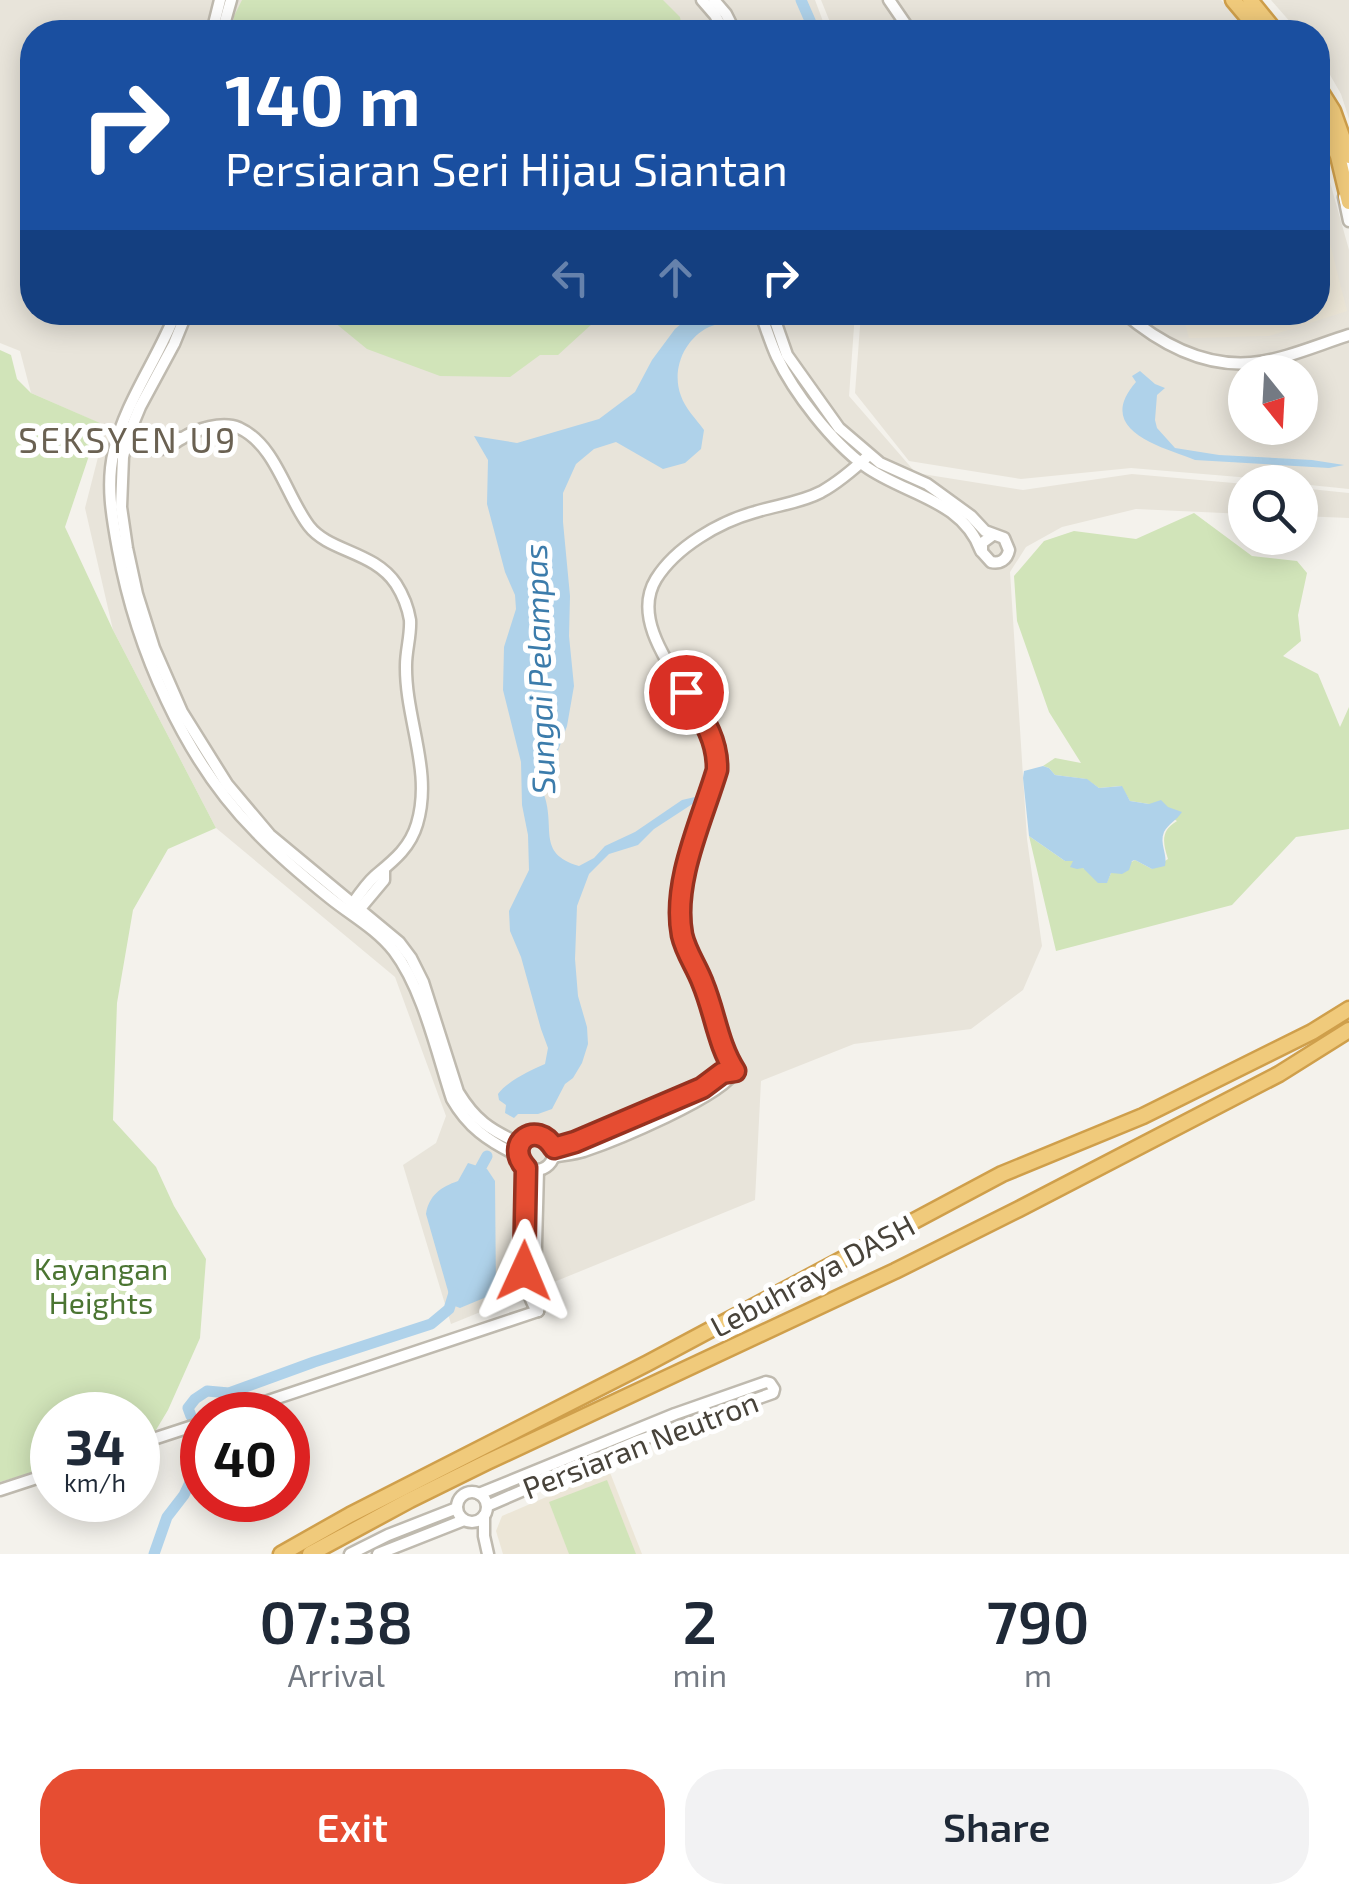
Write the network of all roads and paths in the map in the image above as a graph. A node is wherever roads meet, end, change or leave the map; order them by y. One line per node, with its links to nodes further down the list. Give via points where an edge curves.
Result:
1 (702, 0): 5 (street)
2 (714, 0): 6 (street)
3 (1230, 0): 7 (highway)
4 (1248, 0): 8 (highway)
5 (717, 20)
6 (729, 20)
7 (1247, 20)
8 (1264, 20)
9 (1330, 107): 13 (highway)
10 (1330, 112): 14 (street)
11 (1330, 138): 15 (highway)
12 (1330, 146): 16 (street)
13 (1349, 156)
14 (1349, 171)
15 (1349, 202)
16 (1349, 221)
17 (171, 325): 24 (street, via 131,404)
18 (182, 325): 23 (street)
19 (765, 325): 26 (street, via 810,410 835,440)
20 (777, 325): 26 (street, via 796,370)
21 (1141, 325): 22 (street, via 1211,362 1270,359)
22 (1349, 335)
23 (135, 420): 24 (street); 25 (street)
24 (122, 443): 25 (street); 25 (street); 29 (street, via 121,507 137,594 182,712 270,836); 31 (street, via 110,486 120,565 165,695 194,750 255,832 331,899)
25 (141, 443): 30 (street, via 162,450 218,425 240,428 266,451 318,536 378,566 398,586 410,618 407,686 423,785 405,849)
26 (865, 458): 27 (street, via 927,484); 28 (street, via 952,512); 36 (street, via 820,492 729,520 688,547 654,582 650,623 715,748 717,770 686,868 680,924 735,1071)
27 (993, 535): 28 (street); 28 (street, via 1007,541 1006,557 990,562)
28 (982, 552)
29 (342, 895): 30 (street); 31 (street)
30 (366, 895): 31 (street); 32 (street)
31 (354, 909): 32 (street); 35 (street, via 391,947 414,984 459,1111 484,1137)
32 (372, 918): 35 (street, via 400,942 424,982 468,1108)
33 (1349, 1009): 41 (highway, Lebuhraya DASH, via 1142,1116 1002,1174)
34 (1349, 1030): 41 (highway, Lebuhraya DASH, via 1279,1074 894,1272)
35 (518, 1149): 36 (street, via 529,1135 541,1135); 37 (street)
36 (553, 1152): 37 (street, via 549,1165)
37 (532, 1169): 38 (street, via 524,1271 538,1312)
38 (296, 1392)
39 (30, 1480): 40 (street)
40 (0, 1490)
41 (408, 1493): 47 (highway, Lebuhraya DASH); 48 (highway, Lebuhraya DASH)
42 (479, 1494): 43 (street, via 464,1495); 44 (street); 44 (street, Persiaran Neutron, via 675,1414 766,1382 774,1389 600,1456)
43 (458, 1508): 45 (street); 49 (street)
44 (486, 1511): 45 (street); 46 (street)
45 (468, 1521): 46 (street); 50 (street)
46 (484, 1536): 51 (street)
47 (281, 1554)
48 (310, 1554)
49 (350, 1554)
50 (378, 1554)
51 (488, 1554)

